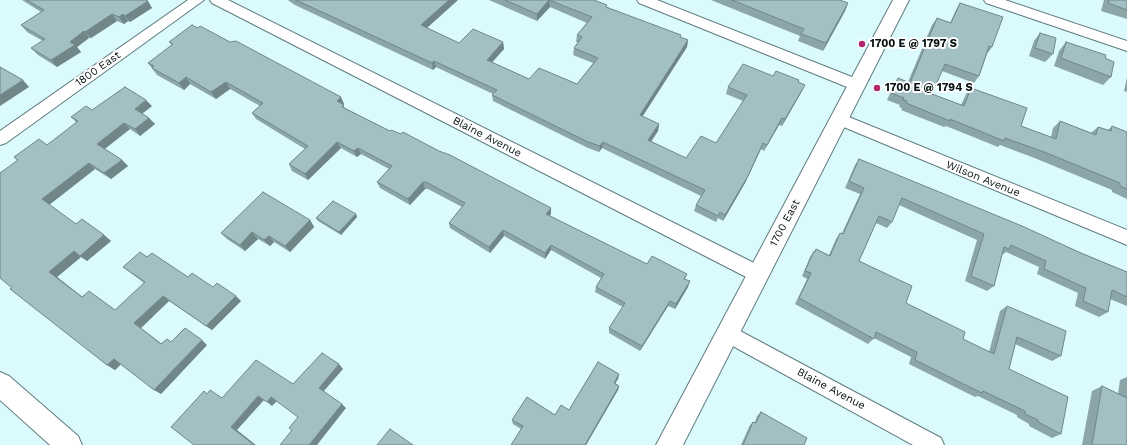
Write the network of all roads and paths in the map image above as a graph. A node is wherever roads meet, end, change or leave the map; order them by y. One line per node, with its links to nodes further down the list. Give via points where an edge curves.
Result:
1 (197, 0): 9 (street, 1800 East)
2 (216, 0): 11 (street, Blaine Avenue)
3 (644, 0): 7 (street)
4 (901, 0): 7 (street, 1700 East)
5 (991, 0): 6 (street)
6 (1127, 46)
7 (857, 85): 8 (street, 1700 East)
8 (839, 119): 10 (street, Wilson Avenue); 11 (street, 1700 East)
9 (0, 139)
10 (1127, 238)
11 (758, 274): 12 (street, 1700 East)
12 (728, 333): 15 (street, 1700 East); 16 (street, Blaine Avenue)
13 (0, 384): 14 (street)
14 (70, 445)
15 (669, 445)
16 (934, 445)

